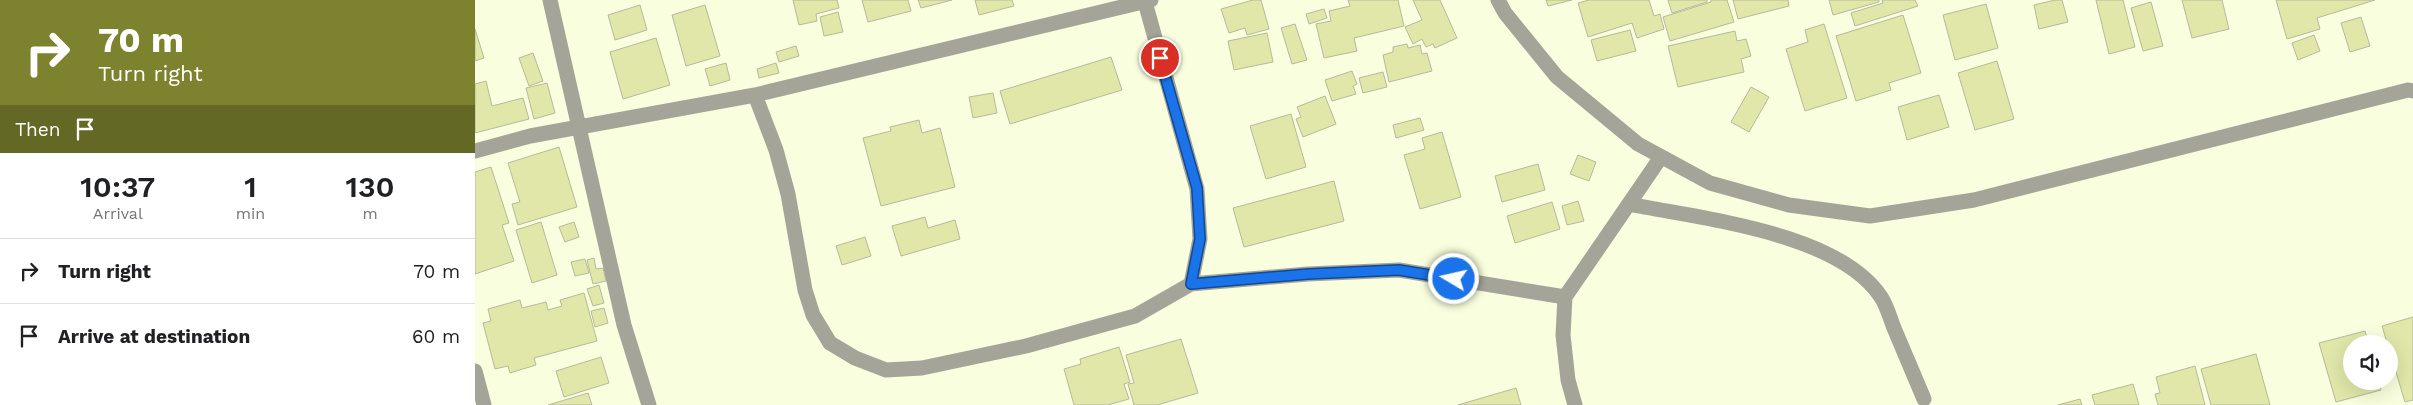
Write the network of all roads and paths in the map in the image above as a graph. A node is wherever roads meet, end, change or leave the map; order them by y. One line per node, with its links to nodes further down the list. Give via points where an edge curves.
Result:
1 (550, 0): 6 (street)
2 (1498, 0): 8 (street, via 1557,77 1638,144)
3 (1148, 1): 5 (street); 10 (street, via 1197,188 1200,239)
4 (2413, 91): 8 (street, via 2398,92 1974,200 1871,216 1789,205 1711,183)
5 (755, 95): 6 (street); 10 (street, via 779,159 813,315 830,343 855,358 886,370 922,368 1027,346 1135,316)
6 (580, 128): 7 (street, via 530,136); 15 (street, via 624,325)
7 (475, 151)
8 (1661, 157): 9 (street)
9 (1629, 204): 11 (street); 13 (street, via 1801,242 1836,256 1855,269 1881,297)
10 (1191, 284): 11 (street, via 1399,270)
11 (1565, 297): 16 (street, via 1563,335 1568,380)
12 (475, 372): 14 (street)
13 (1924, 399)
14 (484, 405)
15 (649, 405)
16 (1575, 405)

